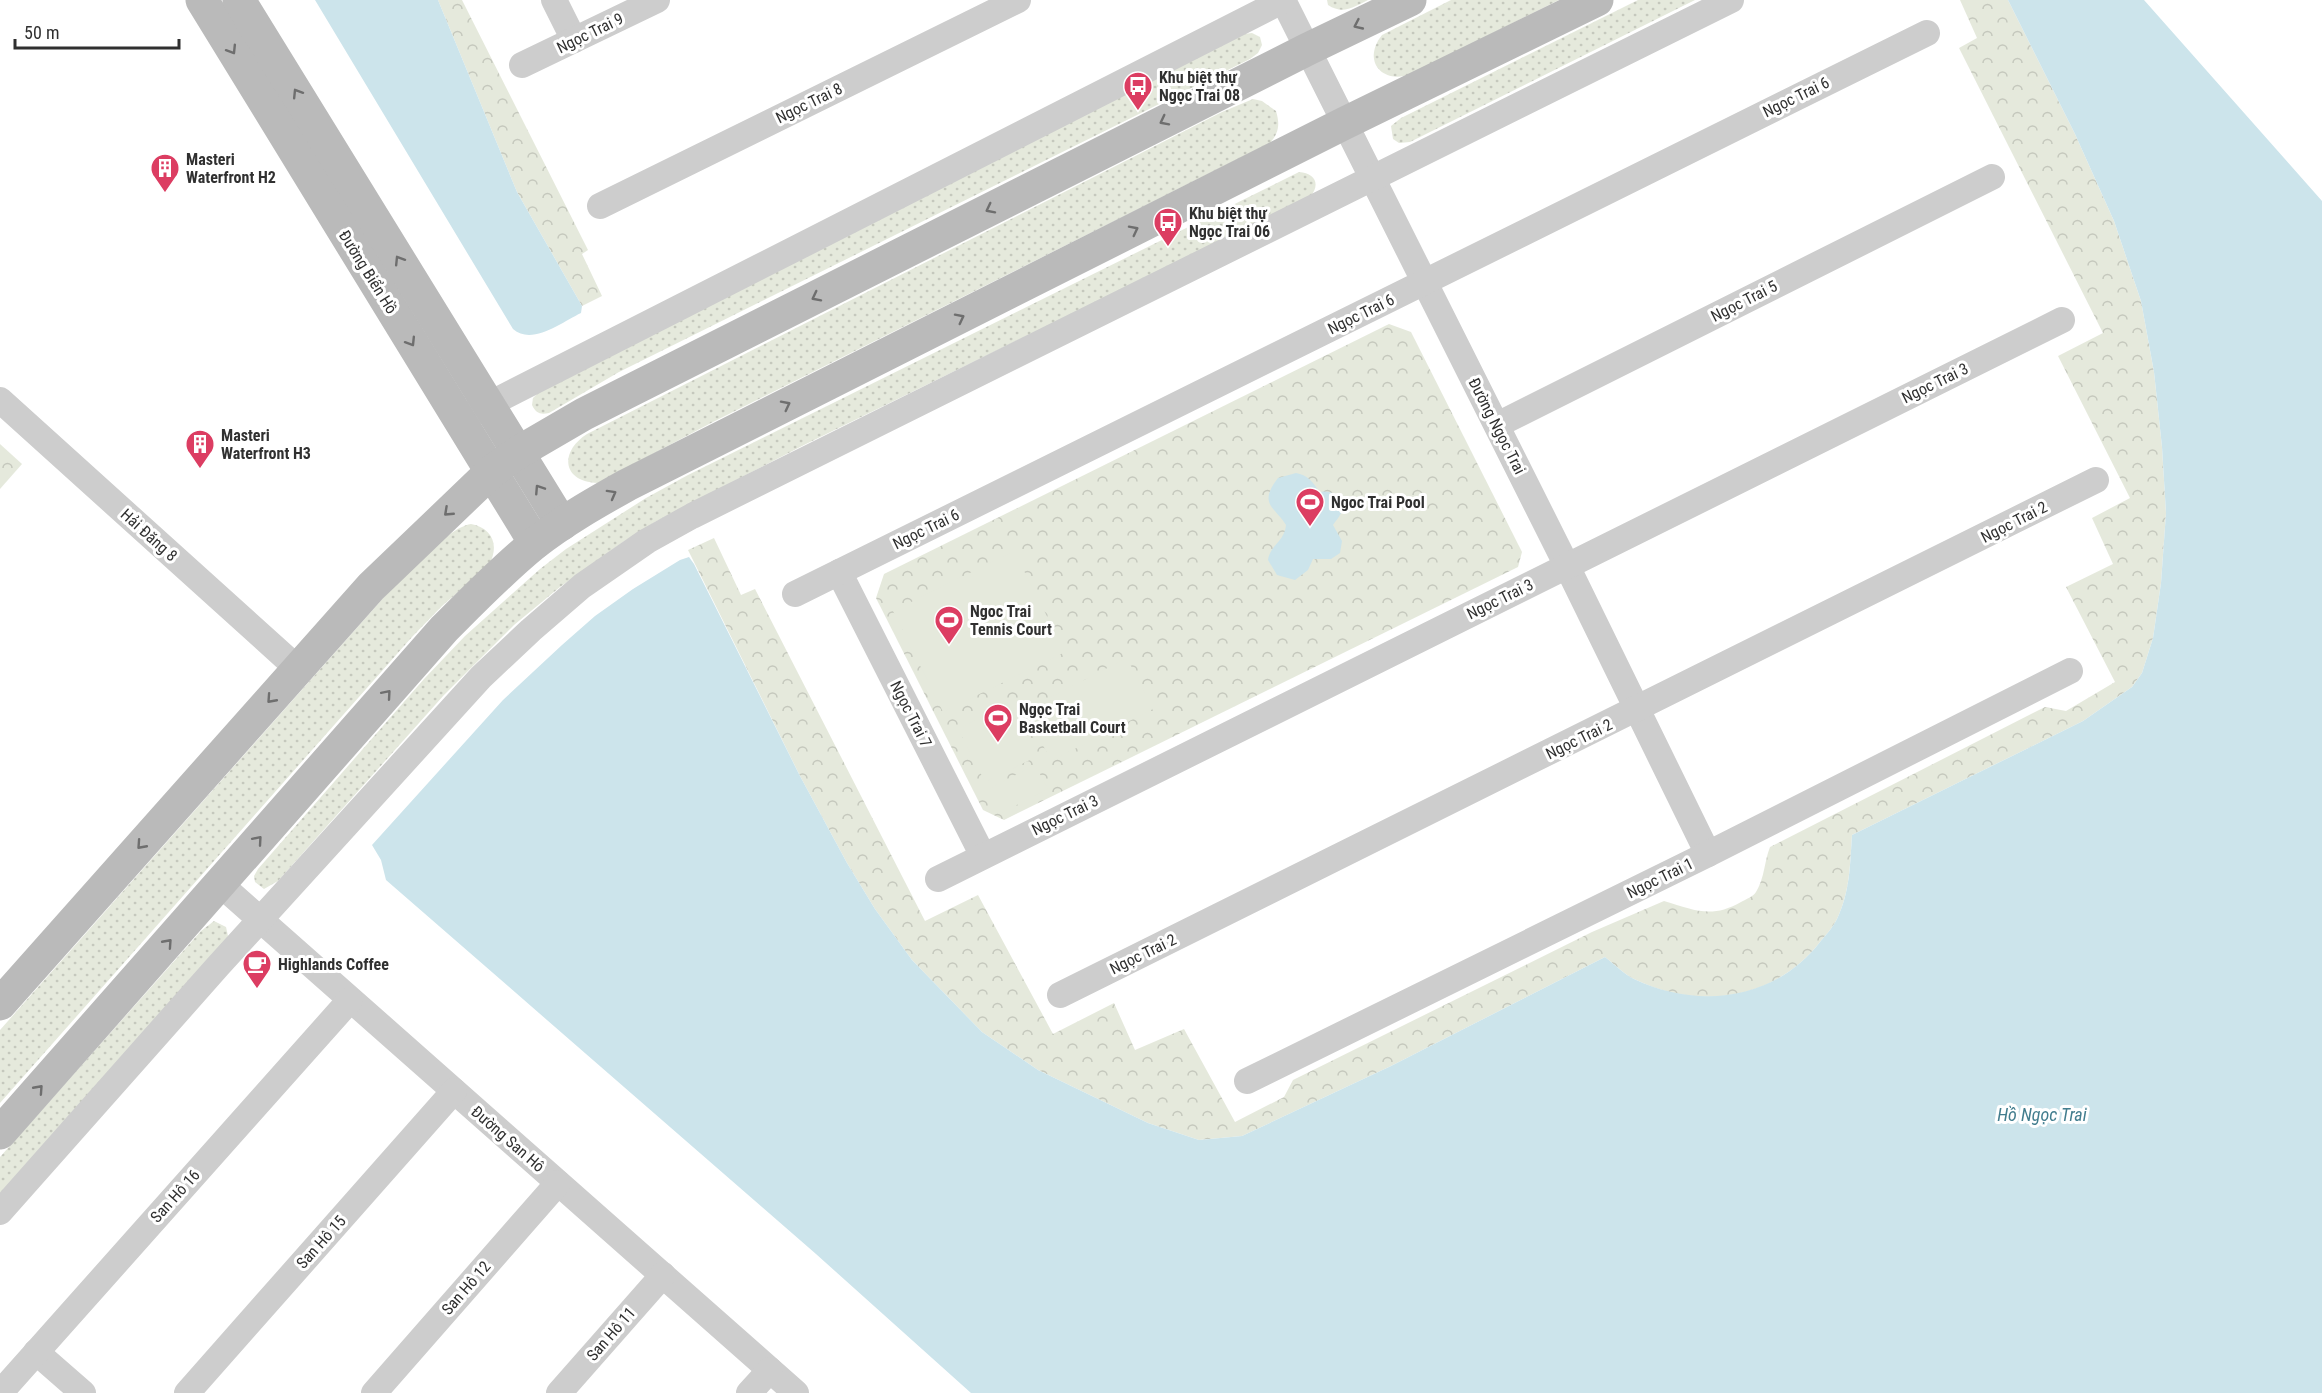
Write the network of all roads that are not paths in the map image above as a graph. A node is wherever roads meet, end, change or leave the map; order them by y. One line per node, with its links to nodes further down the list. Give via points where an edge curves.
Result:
1 (202, 0): 22 (main road, Đường Biển Hồ, one-way to 22)
2 (239, 0): 21 (main road, Đường Biển Hồ, one-way to 2)
3 (554, 0): 11 (street)
4 (657, 0): 11 (street, Ngọc Trai 9)
5 (1018, 0): 17 (street, Ngọc Trai 8)
6 (1283, 0): 12 (street, Đường Ngọc Trai); 21 (street)
7 (1410, 0): 12 (main road, one-way to 12)
8 (1597, 0): 14 (main road)
9 (1731, 0): 16 (street)
10 (1927, 33): 18 (street, Ngọc Trai 6)
11 (574, 40): 13 (street, Ngọc Trai 9)
12 (1308, 49): 14 (street, Đường Ngọc Trai); 24 (main road, one-way to 24, via 604,404)
13 (522, 64)
14 (1345, 123): 16 (street, Đường Ngọc Trai); 26 (main road, one-way to 14, via 627,485)
15 (1992, 177): 23 (street, Ngọc Trai 5)
16 (1373, 179): 18 (street, Đường Ngọc Trai); 38 (street, via 647,541 582,586 489,669)
17 (600, 207)
18 (1424, 282): 23 (street, Đường Ngọc Trai); 29 (street, Ngọc Trai 6)
19 (2062, 320): 28 (street, Ngọc Trai 3)
20 (0, 400): 31 (street, Hải Đăng 8)
21 (487, 404): 22 (street); 24 (main road, Đường Biển Hồ)
22 (459, 420): 24 (main road, Đường Biển Hồ)
23 (1497, 425): 28 (street, Đường Ngọc Trai)
24 (504, 463): 26 (main road, Đường Biển Hồ, one-way to 24); 27 (main road, Đường Biển Hồ); 31 (main road, one-way to 31, via 371,587)
25 (2096, 480): 33 (street, Ngọc Trai 2)
26 (562, 524): 27 (main road)
27 (535, 543): 37 (main road, one-way to 27, via 444,629)
28 (1567, 566): 33 (street, Đường Ngọc Trai); 35 (street, Ngọc Trai 3)
29 (839, 572): 30 (street, Ngọc Trai 6); 35 (street, Ngọc Trai 7)
30 (795, 594)
31 (298, 669): 41 (main road, one-way to 41)
32 (2070, 671): 34 (street, Ngọc Trai 1)
33 (1637, 710): 34 (street, Đường Ngọc Trai); 39 (street, Ngọc Trai 2)
34 (1708, 854): 42 (street, Ngọc Trai 1)
35 (983, 856): 36 (street, Ngọc Trai 3)
36 (938, 879)
37 (220, 884): 38 (street, Đường San Hô); 44 (main road, one-way to 37)
38 (260, 920): 40 (street, Đường San Hô); 46 (street)
39 (1060, 995)
40 (350, 1000): 43 (street, Đường San Hô); 48 (street, San Hô 16)
41 (1, 1001)
42 (1247, 1081)
43 (454, 1091): 45 (street, Đường San Hô); 52 (street, San Hô 15)
44 (0, 1132)
45 (558, 1183): 47 (street, Đường San Hô); 53 (street, San Hô 12)
46 (0, 1212)
47 (663, 1275): 49 (street, Đường San Hô); 54 (street, San Hô 11)
48 (36, 1352): 50 (street, San Hô 16); 51 (street)
49 (770, 1370): 55 (street); 56 (street, Đường San Hô)
50 (0, 1392)
51 (83, 1393)
52 (187, 1393)
53 (374, 1393)
54 (560, 1393)
55 (749, 1393)
56 (796, 1393)

